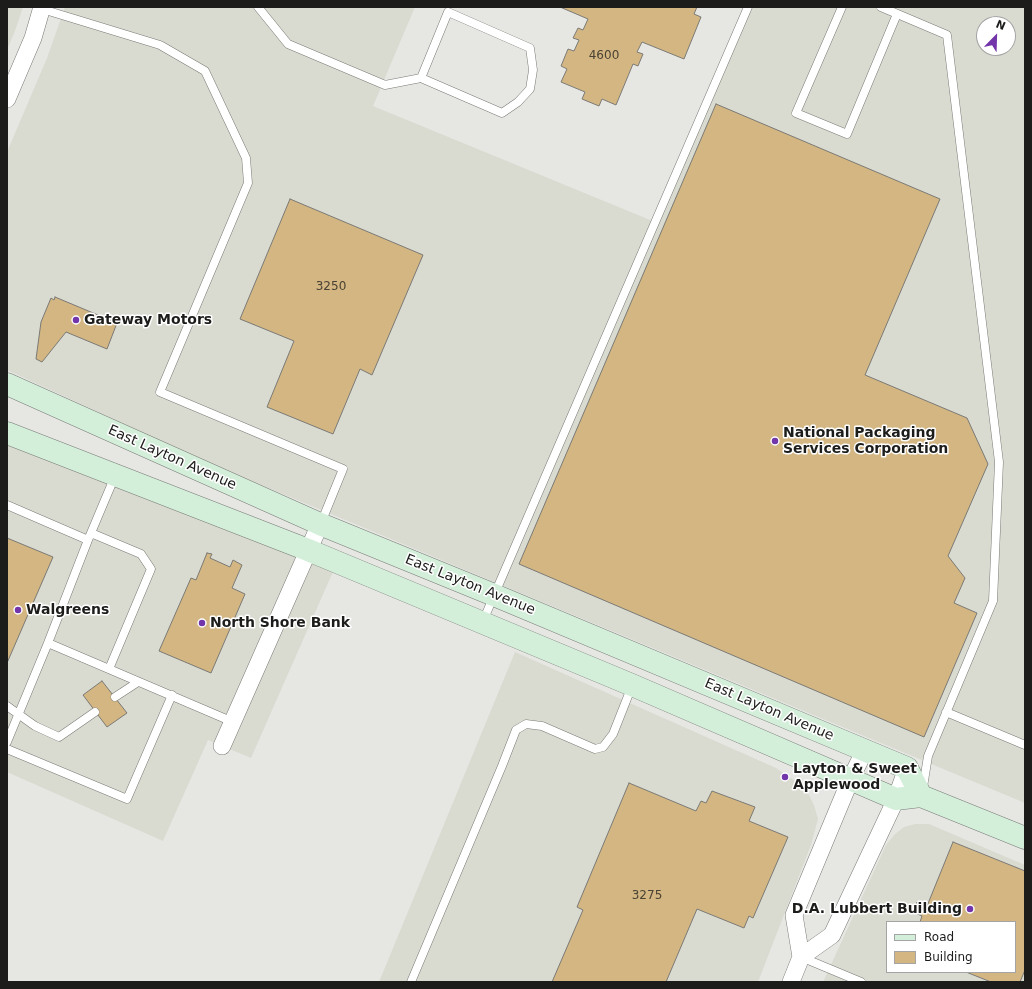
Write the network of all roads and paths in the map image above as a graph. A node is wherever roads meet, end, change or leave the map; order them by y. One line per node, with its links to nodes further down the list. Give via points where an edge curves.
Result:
1 (258, 7): 7 (lane, via 288,44 385,85)
2 (748, 7): 16 (lane)
3 (842, 7): 6 (lane, via 796,113 847,134)
4 (881, 7): 6 (lane)
5 (42, 8): 8 (street, via 33,38); 13 (lane, via 160,45 205,71 246,158 248,183 160,392 343,469)
6 (897, 14): 26 (lane, via 947,35 999,462 993,601)
7 (421, 78): 7 (lane, via 448,12 530,48 533,70 530,89 518,102 502,113)
8 (7, 99)
9 (7, 384): 13 (main road, East Layton Avenue)
10 (7, 433): 11 (main road)
11 (116, 475): 14 (lane); 15 (main road)
12 (7, 506): 14 (lane)
13 (320, 524): 15 (street); 16 (main road, East Layton Avenue)
14 (90, 537): 18 (lane); 19 (lane, via 141,554 151,569)
15 (308, 550): 17 (main road); 28 (street)
16 (494, 595): 17 (lane); 33 (main road, East Layton Avenue)
17 (482, 623): 21 (main road)
18 (48, 643): 19 (lane); 27 (lane)
19 (109, 669): 20 (lane)
20 (138, 682): 22 (lane); 23 (lane)
21 (632, 686): 35 (main road); 40 (lane, via 613,734 603,747 595,749 542,726 526,724 516,730)
22 (172, 695): 28 (lane); 32 (lane, via 127,799)
23 (115, 698)
24 (7, 706): 27 (lane)
25 (95, 712): 27 (lane, via 59,737)
26 (946, 712): 30 (lane); 36 (lane, via 928,756)
27 (18, 715): 29 (lane)
28 (233, 722): 31 (street)
29 (7, 742)
30 (1025, 744)
31 (222, 746)
32 (7, 749)
33 (865, 750): 34 (main road, East Layton Avenue); 35 (street)
34 (907, 768): 36 (main road); 37 (street)
35 (851, 778): 37 (main road); 39 (street, via 794,915)
36 (921, 796): 37 (main road); 38 (main road)
37 (896, 798): 39 (street, via 832,935)
38 (1025, 838)
39 (801, 957): 41 (street); 42 (lane)
40 (411, 982)
41 (791, 982)
42 (861, 982)

